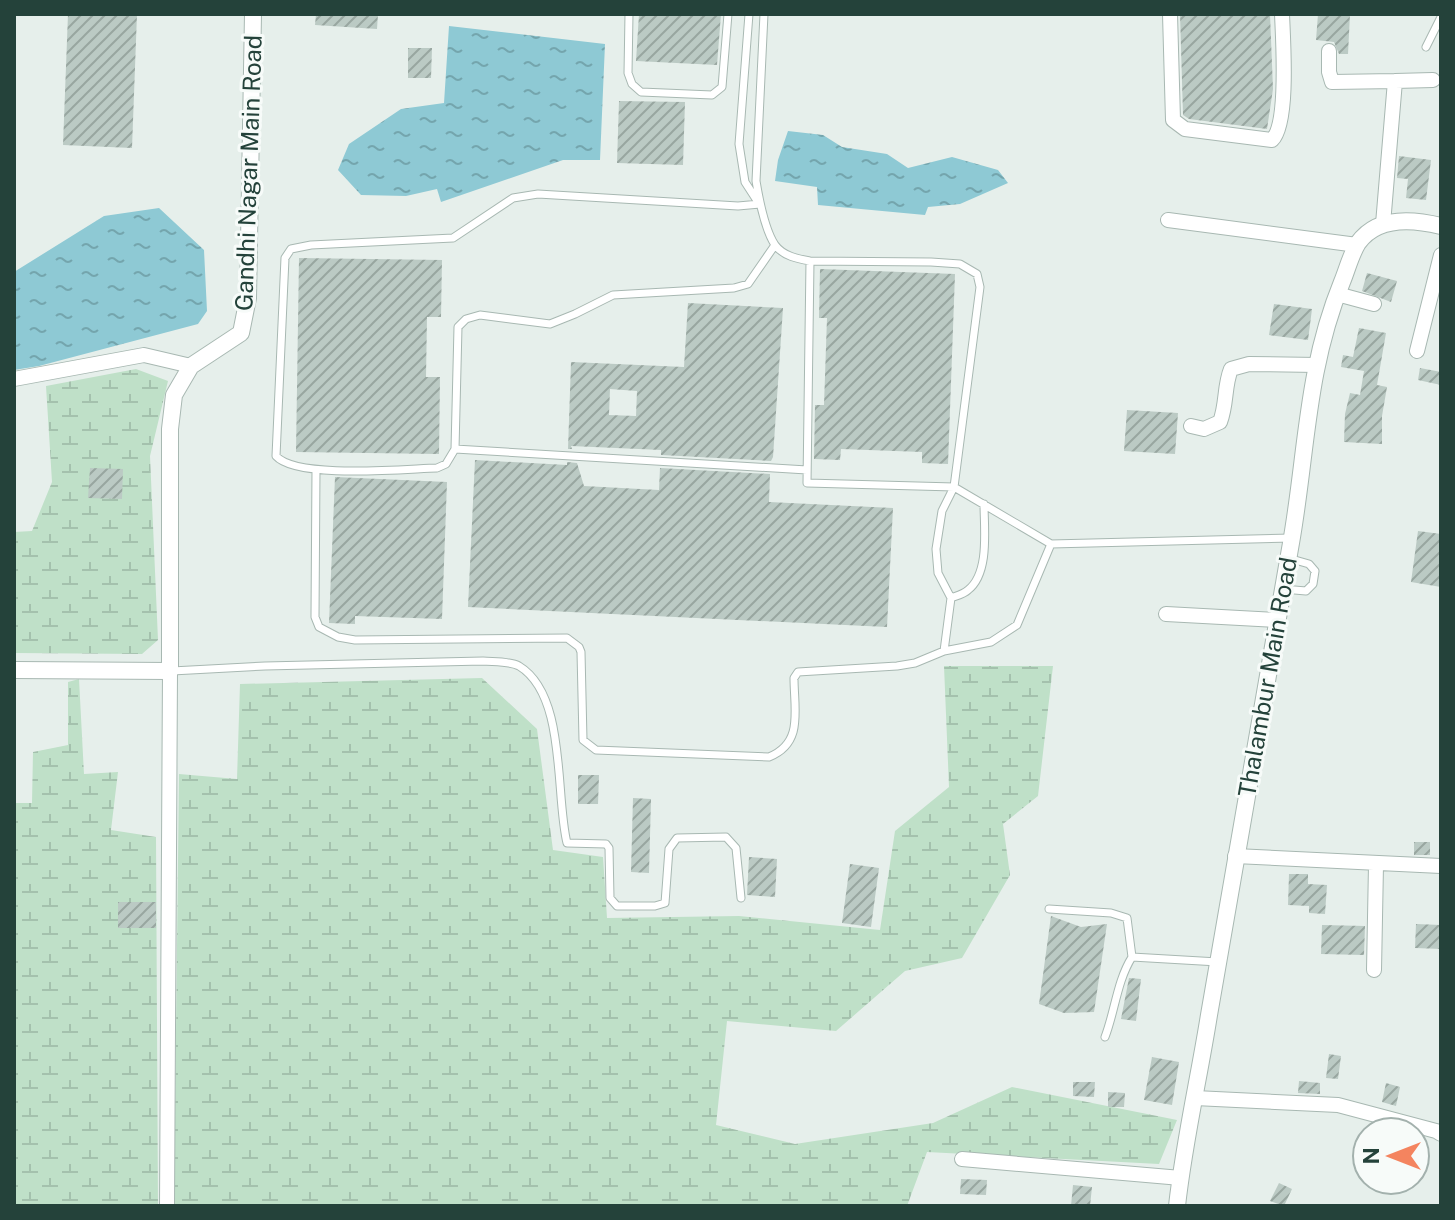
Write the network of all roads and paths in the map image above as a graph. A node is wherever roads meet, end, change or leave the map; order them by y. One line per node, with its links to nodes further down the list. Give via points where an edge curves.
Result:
1 (253, 14): 25 (street, Gandhi Nagar Main Road, via 248,298 241,333)
2 (629, 14): 3 (lane, via 632,84 641,92 712,95 722,87 725,74)
3 (728, 14)
4 (749, 14): 13 (lane, via 739,144 745,182)
5 (764, 14): 13 (lane, via 755,168)
6 (1170, 14): 7 (street, via 1173,120 1185,129 1272,140 1280,127)
7 (1282, 14)
8 (1441, 17): 9 (lane)
9 (1426, 47)
10 (1329, 51): 12 (street, via 1332,82)
11 (1433, 80): 12 (street)
12 (1395, 81): 15 (street)
13 (760, 204): 17 (lane); 29 (lane, via 538,194 513,198 453,238 291,249 285,258 276,456 282,463)
14 (1168, 220): 18 (street)
15 (1383, 224): 16 (street, via 1421,221); 18 (street, Thalambur Main Road)
16 (1441, 226)
17 (775, 245): 20 (lane, via 792,258); 28 (lane, via 748,284 734,288 613,295 550,324 480,315 466,319 458,327)
18 (1357, 245): 21 (street, Thalambur Main Road)
19 (1441, 255): 23 (street)
20 (810, 261): 30 (lane); 31 (lane, via 960,264 977,274 980,287)
21 (1337, 294): 22 (street); 24 (street, Thalambur Main Road)
22 (1374, 304)
23 (1417, 351)
24 (1317, 365): 27 (street, via 1249,364 1231,369 1220,422 1204,429); 33 (street, Thalambur Main Road)
25 (191, 366): 26 (street, via 144,355); 42 (street, Gandhi Nagar Main Road, via 174,395 170,429)
26 (14, 379)
27 (1191, 426)
28 (455, 449): 29 (lane, via 437,468); 30 (lane)
29 (316, 470): 40 (lane, via 319,627 355,640 567,638 581,652 583,740 596,750 769,757 783,751 794,735 798,672 897,666)
30 (807, 470): 31 (lane, via 807,483)
31 (954, 487): 32 (lane); 37 (lane, via 942,511 936,549 938,573)
32 (984, 504): 34 (lane); 37 (lane, via 981,570 970,590)
33 (1292, 538): 34 (lane); 35 (street, Thalambur Main Road)
34 (1051, 544): 40 (lane, via 1017,625 991,642)
35 (1288, 558): 36 (street, Thalambur Main Road); 36 (lane, via 1309,564 1315,571 1313,584 1306,591)
36 (1283, 589): 39 (street, Thalambur Main Road)
37 (951, 598): 40 (lane)
38 (1166, 614): 39 (street)
39 (1278, 620): 43 (street, Thalambur Main Road)
40 (944, 651)
41 (14, 670): 42 (street)
42 (170, 671): 46 (lane, via 517,664 531,675 550,712 567,843 606,844 613,903 665,903 669,849 677,838 726,837 733,842); 56 (street)
43 (1235, 856): 44 (street); 49 (street, Thalambur Main Road)
44 (1376, 865): 45 (street); 50 (street)
45 (1441, 866)
46 (741, 898)
47 (1049, 909): 48 (lane, via 1127,918)
48 (1132, 957): 49 (lane); 51 (lane)
49 (1218, 962): 52 (street, Thalambur Main Road)
50 (1374, 970)
51 (1105, 1037)
52 (1195, 1098): 53 (street, via 1338,1105); 55 (street, Thalambur Main Road)
53 (1441, 1134)
54 (962, 1159): 55 (street)
55 (1181, 1178): 57 (street, Thalambur Main Road)
56 (167, 1206)
57 (1177, 1206)

